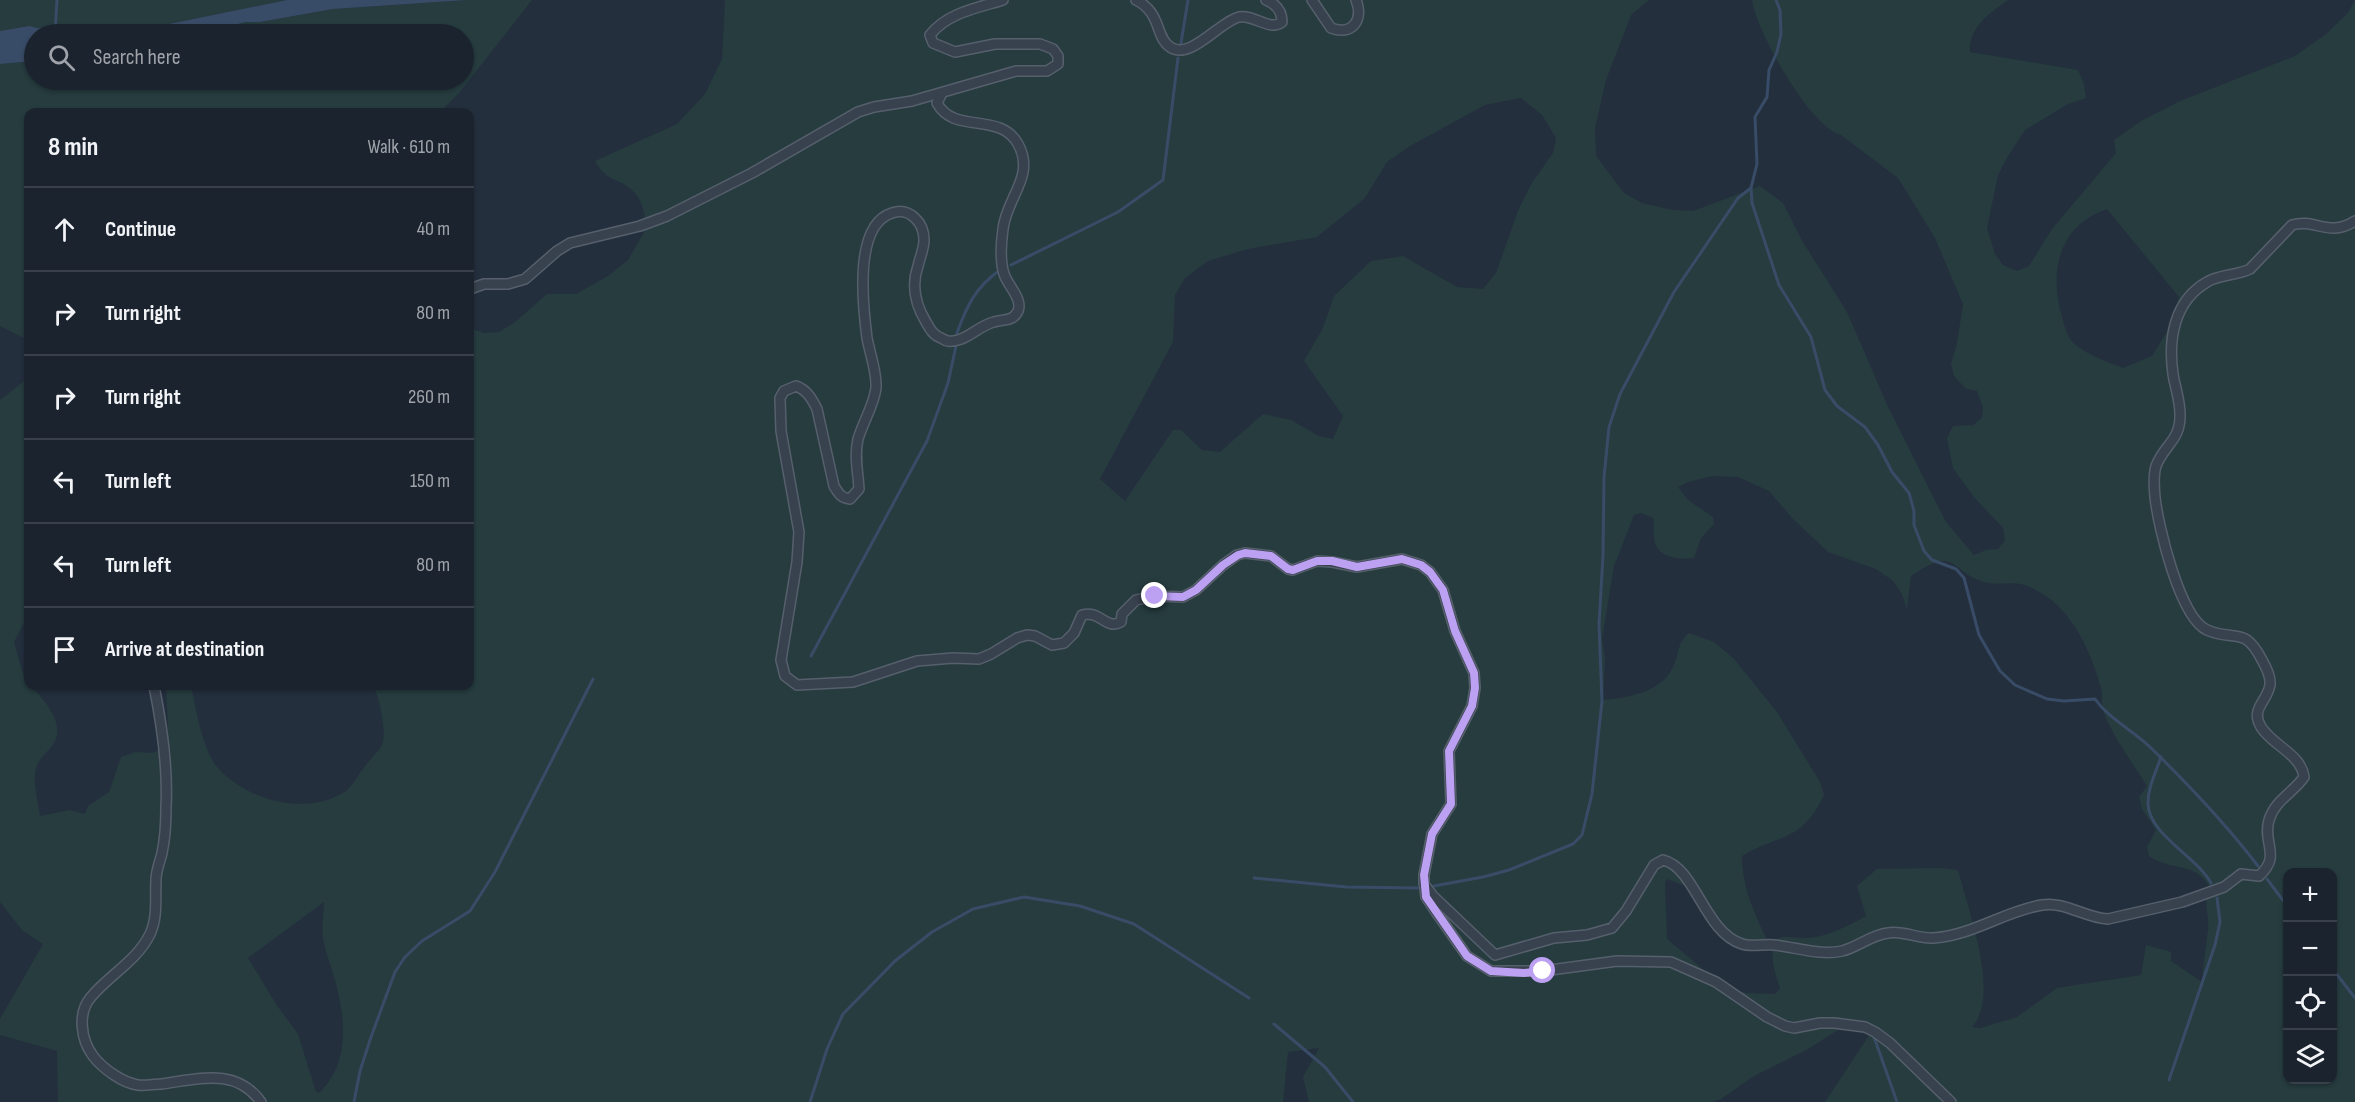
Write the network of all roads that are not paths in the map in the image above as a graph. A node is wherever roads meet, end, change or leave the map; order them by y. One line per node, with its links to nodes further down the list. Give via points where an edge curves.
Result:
1 (1003, 0): 6 (street, via 944,21 930,35 933,43 955,52 995,44 1040,44 1053,49 1058,64 1047,70 1016,71)
2 (1136, 0): 3 (street, via 1150,10 1167,44 1180,51 1241,17 1279,25 1282,16)
3 (1266, 0)
4 (1312, 0): 5 (street, via 1331,28 1346,31 1353,28 1359,17)
5 (1356, 0)
6 (942, 93): 8 (street, via 858,112 668,216 570,243 525,279); 10 (street, via 937,103 942,113 1008,133 1023,156 1021,185 1003,227 1002,246 1004,273 1019,305 1018,311 1014,317 995,321 962,339 950,342 933,334 914,293 923,250 922,227 902,211 886,215 875,224 867,244 863,288 876,388 856,453 859,489 850,499 839,495 834,486 813,400 796,386 784,391 780,398 781,430 799,532 798,562 781,660 786,676 797,685 854,682 917,661 979,659 1027,635 1052,645 1064,644 1082,615 1097,615 1115,625 1121,622 1127,606 1136,600 1183,597 1245,553 1271,556 1293,570 1317,561 1357,567 1387,560 1413,562 1430,572 1443,590 1455,631 1474,673 1475,688 1472,706 1449,751 1451,804 1432,834)
7 (2355, 222): 10 (street, via 2330,229 2301,222 2292,225 2250,269 2219,277 2198,288 2179,313 2172,331 2171,359 2179,398 2179,425 2157,465 2154,485 2166,551 2182,598 2198,624 2205,630 2243,636 2254,646 2270,676 2257,719 2272,741 2303,769 2304,777 2279,801 2268,822 2271,858 2259,876 2241,874 2224,887 2182,902 2108,919 2045,904 1969,930 1933,938 1887,933 1828,953 1739,944 1718,926 1678,867 1663,860 1654,865 1612,928 1495,955)
8 (474, 288)
9 (155, 690): 11 (street, via 166,807 153,924 140,949 91,997 82,1017 82,1030 93,1056 127,1082 140,1086 224,1078 246,1085)
10 (1424, 884): 12 (street, via 1426,897 1467,956 1491,971 1533,972 1617,960 1671,962 1716,982 1785,1026 1834,1023 1875,1032)
11 (261, 1102)
12 (1951, 1102)

